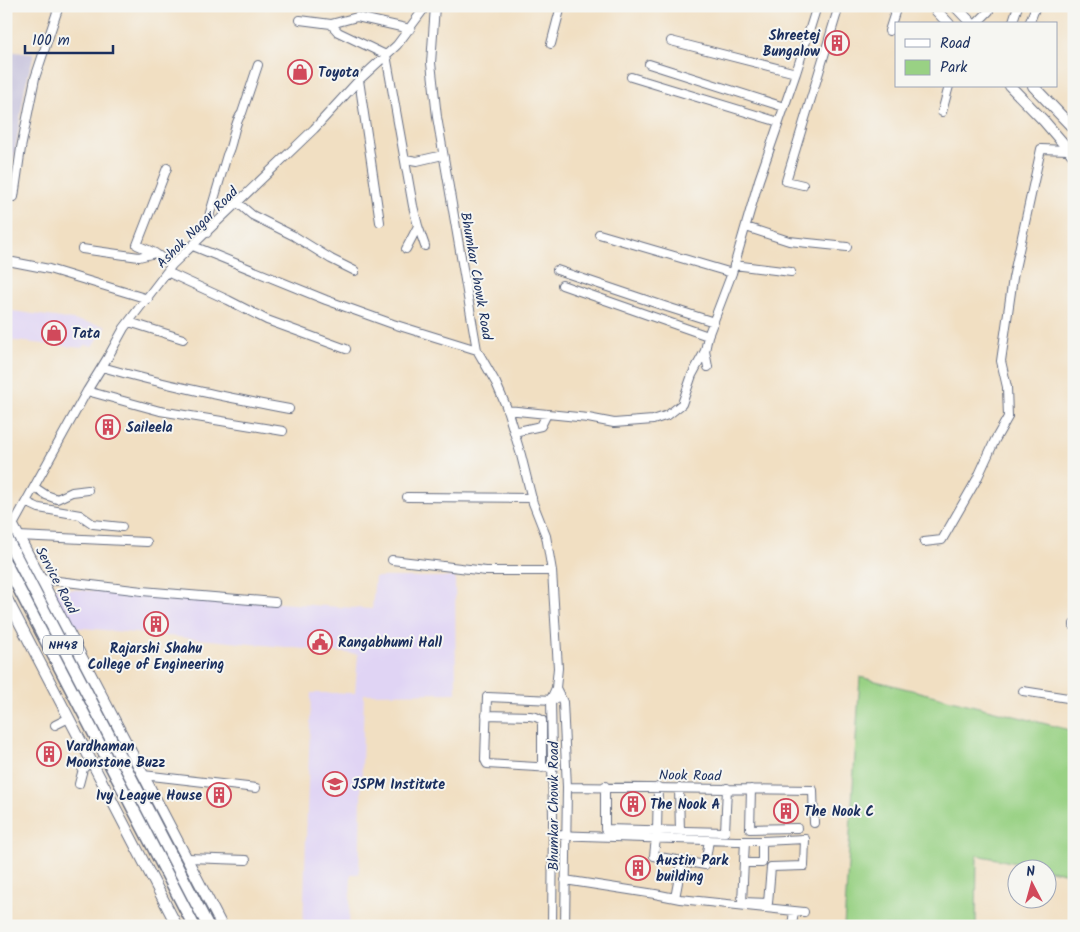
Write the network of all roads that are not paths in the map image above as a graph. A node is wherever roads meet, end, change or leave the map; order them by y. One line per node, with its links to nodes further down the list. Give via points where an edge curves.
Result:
1 (59, 6): 42 (street, via 35,78)
2 (426, 6): 20 (street, Ashok Nagar Road)
3 (435, 6): 38 (street, Bhumkar Chowk Road, via 431,63)
4 (561, 6): 23 (street)
5 (817, 6): 27 (street)
6 (839, 6): 41 (street, via 786,181)
7 (897, 6): 21 (street)
8 (932, 6): 14 (main road)
9 (955, 6): 15 (main road)
10 (990, 6): 16 (street)
11 (1018, 6): 17 (street)
12 (1036, 6): 18 (street)
13 (300, 20): 19 (street)
14 (947, 22)
15 (972, 22)
16 (976, 22)
17 (1013, 22)
18 (1030, 22)
19 (331, 24): 20 (street, via 357,18); 24 (street, via 338,32)
20 (410, 28): 24 (street, Ashok Nagar Road)
21 (889, 31)
22 (672, 41): 27 (street)
23 (551, 44)
24 (386, 55): 29 (street, Ashok Nagar Road); 39 (street)
25 (649, 64): 33 (street)
26 (258, 65): 47 (street, via 227,155)
27 (796, 73): 33 (street)
28 (631, 77): 35 (street)
29 (359, 80): 43 (street, Ashok Nagar Road); 44 (street)
30 (948, 88): 34 (street)
31 (1012, 88): 37 (main road)
32 (1034, 88): 36 (main road)
33 (784, 107): 35 (street)
34 (942, 112)
35 (779, 122): 46 (street)
36 (1072, 124)
37 (1071, 153): 87 (street, via 1041,149 1013,278 1001,361 1007,387 1008,417 942,540)
38 (443, 155): 39 (street); 68 (street, Bhumkar Chowk Road)
39 (405, 159): 45 (street)
40 (167, 168): 54 (street, via 137,245)
41 (803, 184)
42 (14, 197)
43 (238, 203): 47 (street, Ashok Nagar Road); 59 (street, via 252,215)
44 (380, 222)
45 (418, 226): 50 (street); 53 (street)
46 (746, 227): 51 (street, via 789,241); 57 (street)
47 (207, 232): 49 (street, Ashok Nagar Road)
48 (599, 234): 57 (street)
49 (193, 246): 56 (street, Ashok Nagar Road); 68 (street, via 326,300)
50 (425, 246)
51 (847, 247)
52 (82, 249): 54 (street, via 139,257)
53 (406, 249)
54 (155, 253): 56 (street)
55 (13, 262): 62 (street, via 49,269)
56 (170, 269): 62 (street, Ashok Nagar Road); 67 (street, via 267,320)
57 (733, 269): 60 (street); 64 (street)
58 (558, 270): 64 (street)
59 (355, 271)
60 (791, 272)
61 (562, 285): 65 (street)
62 (148, 298): 63 (street, Ashok Nagar Road)
63 (129, 322): 66 (street); 71 (street, Ashok Nagar Road)
64 (714, 322): 65 (street)
65 (708, 336): 69 (street)
66 (183, 339)
67 (346, 349)
68 (477, 350): 74 (street, Bhumkar Chowk Road)
69 (705, 351): 70 (street); 75 (street, via 682,404 668,415 653,420 614,423)
70 (708, 367)
71 (102, 368): 72 (street, Ashok Nagar Road); 73 (street)
72 (87, 391): 76 (street, via 160,411); 78 (street, Ashok Nagar Road)
73 (289, 409)
74 (507, 410): 75 (street); 77 (street, Bhumkar Chowk Road)
75 (547, 414): 77 (street, via 541,426)
76 (282, 431)
77 (514, 432): 81 (street, Bhumkar Chowk Road)
78 (34, 487): 79 (street, via 57,499 72,492); 82 (street, Ashok Nagar Road)
79 (88, 490)
80 (408, 497): 81 (street)
81 (532, 498): 90 (street, Bhumkar Chowk Road, via 546,536)
82 (26, 502): 84 (street, via 39,508 80,515 93,524); 85 (street, Ashok Nagar Road)
83 (6, 512): 85 (main road, Service Road)
84 (122, 527)
85 (10, 534): 86 (street); 91 (main road, Service Road); 133 (highway, NH48)
86 (147, 542)
87 (924, 542)
88 (392, 560): 90 (street, via 486,570)
89 (6, 564): 132 (highway, NH48)
90 (552, 570): 94 (street, Bhumkar Chowk Road, via 558,668)
91 (41, 579): 93 (street); 105 (main road, Service Road)
92 (6, 597): 100 (main road)
93 (275, 602)
94 (556, 688): 97 (street, Bhumkar Chowk Road); 98 (street, Bhumkar Chowk Road)
95 (1023, 691): 96 (street)
96 (1074, 699)
97 (551, 700): 98 (street); 99 (street, via 487,697); 104 (street, Bhumkar Chowk Road)
98 (563, 702): 108 (street, Bhumkar Chowk Road)
99 (486, 715): 103 (street, via 530,716 542,720); 103 (street, via 486,764)
100 (69, 718): 101 (street); 102 (main road)
101 (55, 725)
102 (91, 761): 106 (street, via 83,769); 131 (main road)
103 (542, 768): 104 (street)
104 (553, 768): 117 (street, Bhumkar Chowk Road)
105 (143, 776): 110 (street); 123 (main road, Service Road)
106 (79, 784)
107 (605, 786): 108 (street, Nook Road); 109 (street, Nook Road); 119 (street, via 605,829)
108 (567, 787): 118 (street, Bhumkar Chowk Road)
109 (658, 787): 111 (street, Nook Road); 119 (street)
110 (256, 788)
111 (679, 788): 112 (street, Nook Road); 116 (street)
112 (727, 788): 113 (street, Nook Road); 116 (street, via 725,832)
113 (751, 789): 114 (street, Nook Road, via 813,790); 115 (street, via 750,829)
114 (814, 823)
115 (797, 828)
116 (680, 832): 119 (street)
117 (553, 835): 118 (street); 135 (street, Bhumkar Chowk Road)
118 (567, 835): 119 (street); 127 (street, Bhumkar Chowk Road)
119 (656, 835): 120 (street); 125 (street, via 654,856)
120 (709, 840): 121 (street); 125 (street, via 705,865)
121 (745, 841): 122 (street); 126 (street)
122 (762, 841): 126 (street, via 762,862); 126 (street, via 805,838 804,866 771,867 768,903 742,902)
123 (187, 858): 124 (street); 134 (main road, Service Road)
124 (246, 860)
125 (682, 861): 128 (street)
126 (744, 863)
127 (565, 880): 128 (street); 136 (street, Bhumkar Chowk Road)
128 (675, 898): 129 (street)
129 (794, 911): 130 (street); 137 (street)
130 (804, 912)
131 (177, 926)
132 (194, 926)
133 (208, 926)
134 (222, 926)
135 (552, 926)
136 (565, 926)
137 (792, 926)

